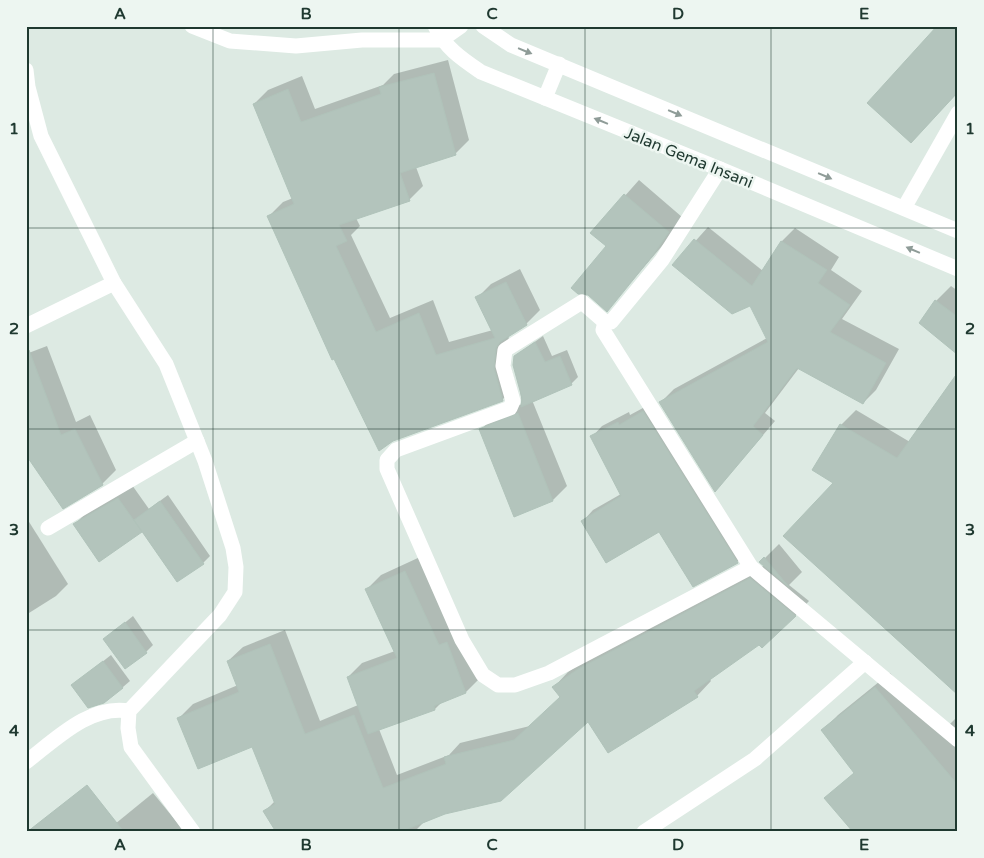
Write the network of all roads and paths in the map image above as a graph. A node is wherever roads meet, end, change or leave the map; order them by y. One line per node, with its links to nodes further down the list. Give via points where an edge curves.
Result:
1 (192, 26): 4 (street, via 230,41 296,46)
2 (461, 26): 4 (street)
3 (483, 26): 5 (street, one-way to 5, via 511,44)
4 (438, 33): 7 (street, Jalan Gema Insani, via 455,54 481,72)
5 (559, 64): 7 (street); 10 (street, one-way to 10)
6 (26, 70): 13 (street, via 41,136)
7 (545, 98): 9 (street, Jalan Gema Insani, one-way to 7)
8 (958, 113): 10 (street)
9 (720, 169): 12 (street, Jalan Gema Insani, one-way to 9); 14 (street, via 662,260 611,322)
10 (904, 208): 11 (street)
11 (958, 231)
12 (958, 269)
13 (114, 283): 15 (street); 16 (street, via 166,364)
14 (605, 322): 18 (street, via 603,330); 18 (street, via 582,302 567,310 505,350 504,366 513,401 510,408 396,450 387,460 387,469 462,640 483,675 498,685 515,685 549,673)
15 (26, 326)
16 (197, 441): 17 (street); 20 (street, via 233,548 235,592 220,615)
17 (48, 528)
18 (751, 567): 19 (street)
19 (865, 662): 21 (street); 24 (street, via 755,759)
20 (129, 711): 22 (street, via 118,709 79,722); 23 (street, via 131,747)
21 (958, 740)
22 (26, 762)
23 (193, 832)
24 (644, 832)

